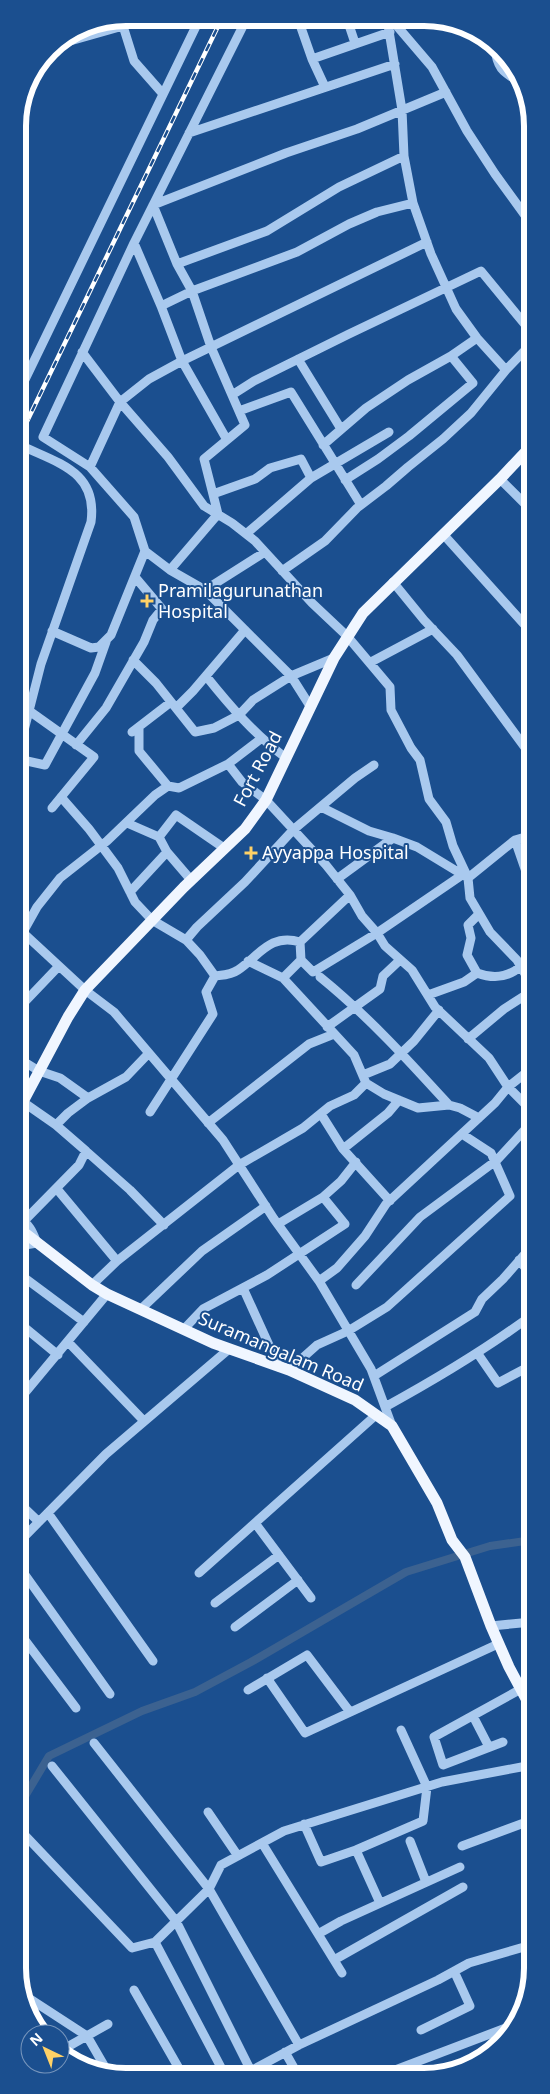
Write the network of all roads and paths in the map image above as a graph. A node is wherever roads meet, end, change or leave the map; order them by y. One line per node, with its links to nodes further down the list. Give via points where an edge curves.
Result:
1 (124, 26): 16 (street, via 134,61)
2 (196, 26): 16 (street)
3 (243, 26): 18 (street)
4 (300, 26): 11 (street)
5 (349, 26): 9 (street)
6 (390, 26): 8 (street)
7 (395, 26): 15 (street, via 432,67)
8 (390, 32): 9 (street); 12 (street)
9 (355, 43): 11 (street)
10 (496, 57): 13 (street, via 498,66)
11 (312, 59): 14 (street)
12 (395, 64): 14 (street); 17 (street)
13 (510, 76)
14 (325, 87): 18 (street)
15 (446, 92): 17 (street); 22 (street, via 495,174)
16 (163, 94): 38 (street)
17 (402, 110): 19 (street); 21 (street)
18 (189, 133): 21 (street)
19 (404, 156): 20 (street); 25 (street, via 340,187 267,231)
20 (413, 203): 23 (street); 27 (street, via 377,212 297,252)
21 (153, 205): 24 (street); 25 (street)
22 (524, 214)
23 (427, 242): 26 (street); 31 (street)
24 (134, 243): 28 (street); 33 (street)
25 (177, 264): 27 (street)
26 (446, 286): 29 (street, via 482,271); 30 (street, via 456,309); 35 (street)
27 (192, 291): 28 (street); 31 (street)
28 (161, 306): 36 (street)
29 (524, 323)
30 (477, 338): 34 (street); 37 (street)
31 (211, 347): 36 (street); 39 (street)
32 (524, 351): 37 (street)
33 (82, 352): 40 (street); 49 (street, via 43,437)
34 (451, 356): 42 (street, via 408,380); 52 (street, via 473,383 409,436)
35 (298, 359): 39 (street); 42 (street)
36 (182, 360): 40 (street, via 149,379); 44 (street)
37 (506, 370): 55 (street, via 471,413)
38 (26, 377)
39 (232, 395): 41 (street)
40 (120, 402): 49 (street); 56 (street, via 168,457 204,506)
41 (239, 411): 44 (street, via 245,425); 45 (street, via 291,392)
42 (341, 429): 45 (street)
43 (389, 432): 48 (street)
44 (226, 440): 53 (street, via 204,459)
45 (323, 445): 48 (street)
46 (26, 448): 68 (street, via 79,475 87,486 92,508)
47 (524, 454): 51 (main road, Fort Road)
48 (334, 462): 50 (street); 52 (street)
49 (90, 467): 59 (street, via 134,517)
50 (310, 478): 53 (street, via 301,459 270,468 255,479); 57 (street)
51 (500, 479): 54 (street); 58 (main road, Fort Road)
52 (345, 480): 55 (street)
53 (213, 494): 56 (street)
54 (524, 503)
55 (361, 505): 62 (street, via 325,541)
56 (218, 514): 57 (street); 61 (street)
57 (246, 534): 60 (street)
58 (443, 534): 64 (main road, Fort Road); 66 (street)
59 (145, 551): 61 (street); 63 (street)
60 (265, 552): 62 (street); 65 (street)
61 (170, 570): 65 (street)
62 (282, 570): 70 (street)
63 (136, 577): 71 (street); 73 (street, via 162,609)
64 (393, 582): 67 (street); 70 (main road, Fort Road, via 362,613)
65 (206, 590): 69 (street)
66 (524, 624)
67 (433, 629): 74 (street); 85 (street, via 457,655)
68 (52, 630): 71 (street, via 91,648 99,647); 79 (street)
69 (245, 630): 75 (street); 76 (street)
70 (347, 636): 72 (main road, Fort Road); 74 (street)
71 (107, 640): 82 (street, via 95,673)
72 (334, 658): 76 (street); 78 (main road, Fort Road)
73 (133, 660): 77 (street); 84 (street, via 106,708)
74 (371, 662): 105 (street, via 390,687 391,710 420,760 429,798 446,822)
75 (206, 676): 77 (street); 80 (street)
76 (291, 676): 78 (street); 80 (street, via 253,700)
77 (173, 705): 80 (street, via 195,732 214,728); 90 (street, via 135,730 138,751)
78 (310, 706): 86 (main road, Fort Road)
79 (28, 710): 81 (street); 82 (street)
80 (239, 715): 83 (street)
81 (26, 719)
82 (61, 735): 84 (street); 87 (street, via 45,765)
83 (262, 738): 86 (street); 88 (street)
84 (76, 745): 91 (street, via 94,757)
85 (524, 746)
86 (286, 758): 92 (main road, Fort Road)
87 (26, 761)
88 (228, 764): 90 (street, via 179,788); 92 (street, via 242,782)
89 (374, 765): 93 (street)
90 (168, 786): 95 (street)
91 (62, 797): 94 (street); 101 (street)
92 (266, 800): 96 (street); 102 (main road, Fort Road, via 245,829)
93 (321, 807): 96 (street); 98 (street, via 370,831)
94 (52, 808)
95 (127, 823): 97 (street); 101 (street)
96 (293, 830): 106 (street); 115 (street)
97 (159, 837): 102 (street, via 176,815); 103 (street)
98 (393, 838): 105 (street); 106 (street)
99 (524, 838): 100 (street)
100 (516, 840): 104 (street); 105 (street)
101 (101, 845): 108 (street); 112 (street, via 60,878)
102 (224, 848): 107 (main road, Fort Road)
103 (167, 852): 107 (street); 108 (street)
104 (524, 864)
105 (465, 876): 110 (street, via 470,898); 113 (street)
106 (337, 879): 109 (street)
107 (191, 880): 111 (main road, Fort Road)
108 (130, 892): 111 (street)
109 (350, 895): 113 (street); 116 (street)
110 (479, 914): 121 (street, via 490,932); 123 (street, via 468,925 471,938 467,954)
111 (152, 920): 115 (street); 127 (main road, Fort Road)
112 (26, 923)
113 (377, 933): 117 (street, via 313,972); 118 (street)
114 (26, 935): 120 (street)
115 (186, 940): 124 (street)
116 (300, 942): 117 (street); 119 (street, via 289,939 266,946)
117 (302, 960): 125 (street)
118 (400, 960): 128 (street, via 412,970); 131 (street, via 383,976 380,989)
119 (248, 961): 124 (street, via 230,975); 125 (street)
120 (59, 966): 127 (street); 130 (street)
121 (521, 966): 122 (street); 123 (street, via 512,974 498,976)
122 (524, 971)
123 (477, 972): 128 (street, via 464,982)
124 (215, 976): 140 (street, via 206,992 213,1014)
125 (282, 978): 133 (street)
126 (320, 978): 131 (street)
127 (85, 990): 135 (street, via 114,1012); 138 (main road, Fort Road)
128 (428, 995): 132 (street)
129 (524, 996): 134 (street)
130 (26, 997)
131 (355, 1006): 133 (street); 136 (street)
132 (439, 1010): 134 (street); 136 (street)
133 (330, 1031): 141 (street, via 354,1055); 152 (street)
134 (468, 1039): 142 (street, via 489,1058)
135 (149, 1053): 140 (street); 144 (street, via 126,1077)
136 (402, 1053): 141 (street); 147 (street)
137 (26, 1063): 138 (street)
138 (39, 1070): 143 (main road, Fort Road); 144 (street, via 60,1078)
139 (524, 1074): 142 (street)
140 (170, 1079): 149 (street); 152 (street)
141 (364, 1079): 145 (street); 150 (street, via 354,1095)
142 (508, 1087): 146 (street); 151 (street)
143 (26, 1095)
144 (88, 1098): 153 (street)
145 (399, 1100): 147 (street, via 418,1108); 156 (street)
146 (524, 1101)
147 (449, 1106): 151 (street)
148 (26, 1109): 153 (street)
149 (150, 1112)
150 (321, 1114): 156 (street); 160 (street, via 303,1128)
151 (479, 1118): 155 (street)
152 (208, 1123): 160 (street)
153 (56, 1125): 157 (street)
154 (524, 1130): 158 (street)
155 (462, 1134): 158 (street, via 491,1154); 163 (street)
156 (343, 1149): 159 (street)
157 (86, 1151): 161 (street, via 79,1165); 167 (street)
158 (495, 1161): 177 (street, via 420,1217); 185 (street, via 510,1196 388,1307)
159 (356, 1162): 162 (street); 163 (street)
160 (238, 1165): 164 (street); 167 (street)
161 (57, 1189): 165 (street); 172 (street)
162 (323, 1197): 166 (street); 169 (street, via 344,1224)
163 (390, 1200): 175 (street, via 365,1236)
164 (266, 1206): 166 (street); 180 (street, via 202,1251)
165 (26, 1223)
166 (278, 1224): 169 (street)
167 (164, 1225): 172 (street)
168 (26, 1235): 176 (main road, Suramangalam Road)
169 (300, 1253): 175 (street); 178 (street)
170 (524, 1254): 171 (street)
171 (518, 1260): 173 (street); 192 (street, via 482,1299 475,1312)
172 (117, 1261): 176 (street)
173 (524, 1267)
174 (26, 1279): 182 (street)
175 (319, 1282): 185 (street)
176 (92, 1284): 179 (main road, Suramangalam Road)
177 (356, 1285)
178 (243, 1288): 184 (street, via 203,1309); 190 (street)
179 (107, 1294): 180 (main road, Suramangalam Road); 182 (street)
180 (141, 1309): 184 (main road, Suramangalam Road)
181 (524, 1321): 188 (street)
182 (84, 1322): 186 (street)
183 (26, 1329): 189 (street)
184 (184, 1329): 187 (main road, Suramangalam Road)
185 (348, 1331): 190 (street, via 317,1345); 192 (street)
186 (68, 1342): 189 (street); 196 (street)
187 (229, 1349): 190 (main road, Suramangalam Road); 196 (street)
188 (478, 1354): 191 (street, via 498,1383); 194 (street)
189 (58, 1355): 193 (street)
190 (284, 1368): 195 (main road, Suramangalam Road, via 355,1400)
191 (524, 1369)
192 (374, 1376): 194 (street)
193 (26, 1389)
194 (385, 1406): 197 (street)
195 (376, 1415): 197 (main road, Suramangalam Road); 201 (street)
196 (144, 1422): 199 (street, via 106,1454)
197 (392, 1426): 210 (main road, Suramangalam Road, via 437,1503 452,1540 465,1557)
198 (26, 1510): 200 (street)
199 (48, 1513): 200 (street); 214 (street)
200 (39, 1522): 202 (street)
201 (255, 1523): 203 (street); 204 (street)
202 (26, 1535)
203 (279, 1555): 206 (street); 208 (street)
204 (199, 1573)
205 (26, 1576): 219 (street)
206 (298, 1580): 207 (street); 211 (street)
207 (311, 1598)
208 (215, 1603)
209 (524, 1623): 210 (street)
210 (491, 1626): 213 (main road, Suramangalam Road)
211 (235, 1627)
212 (26, 1642): 220 (street)
213 (498, 1644): 216 (main road, Suramangalam Road); 221 (street)
214 (153, 1661)
215 (267, 1678): 218 (street); 221 (street, via 305,1733); 221 (street, via 307,1655)
216 (524, 1684)
217 (524, 1688): 222 (street)
218 (248, 1690)
219 (110, 1694)
220 (76, 1708)
221 (350, 1712)
222 (473, 1716): 226 (street); 226 (street, via 434,1738 443,1765)
223 (400, 1730): 229 (street)
224 (504, 1742): 226 (street)
225 (94, 1743): 242 (street)
226 (489, 1748)
227 (52, 1766): 244 (street)
228 (524, 1767): 229 (street)
229 (427, 1787): 232 (street); 237 (street, via 423,1821)
230 (208, 1812): 238 (street)
231 (524, 1823): 236 (street)
232 (304, 1824): 235 (street); 237 (street, via 321,1862)
233 (26, 1836): 246 (street, via 132,1948)
234 (410, 1842): 240 (street)
235 (262, 1843): 238 (street); 245 (street)
236 (462, 1846)
237 (356, 1850): 243 (street)
238 (238, 1856): 242 (street, via 221,1865)
239 (460, 1867): 240 (street)
240 (426, 1882): 243 (street)
241 (463, 1886): 248 (street)
242 (209, 1889): 244 (street); 257 (street)
243 (380, 1903): 245 (street)
244 (176, 1921): 246 (street); 263 (street)
245 (318, 1934): 248 (street)
246 (155, 1942): 262 (street)
247 (524, 1948): 249 (street, via 469,1963)
248 (334, 1960): 250 (street)
249 (454, 1972): 255 (street, via 470,2006); 257 (street)
250 (342, 1973)
251 (134, 1990): 261 (street)
252 (32, 2000): 256 (street)
253 (108, 2024): 256 (street)
254 (503, 2029): 266 (street)
255 (421, 2030)
256 (87, 2036): 258 (street); 260 (street)
257 (299, 2045): 259 (street)
258 (70, 2046)
259 (285, 2052): 264 (street); 265 (street)
260 (104, 2065)
261 (179, 2068)
262 (221, 2068)
263 (246, 2068)
264 (259, 2068)
265 (294, 2068)
266 (400, 2068)

